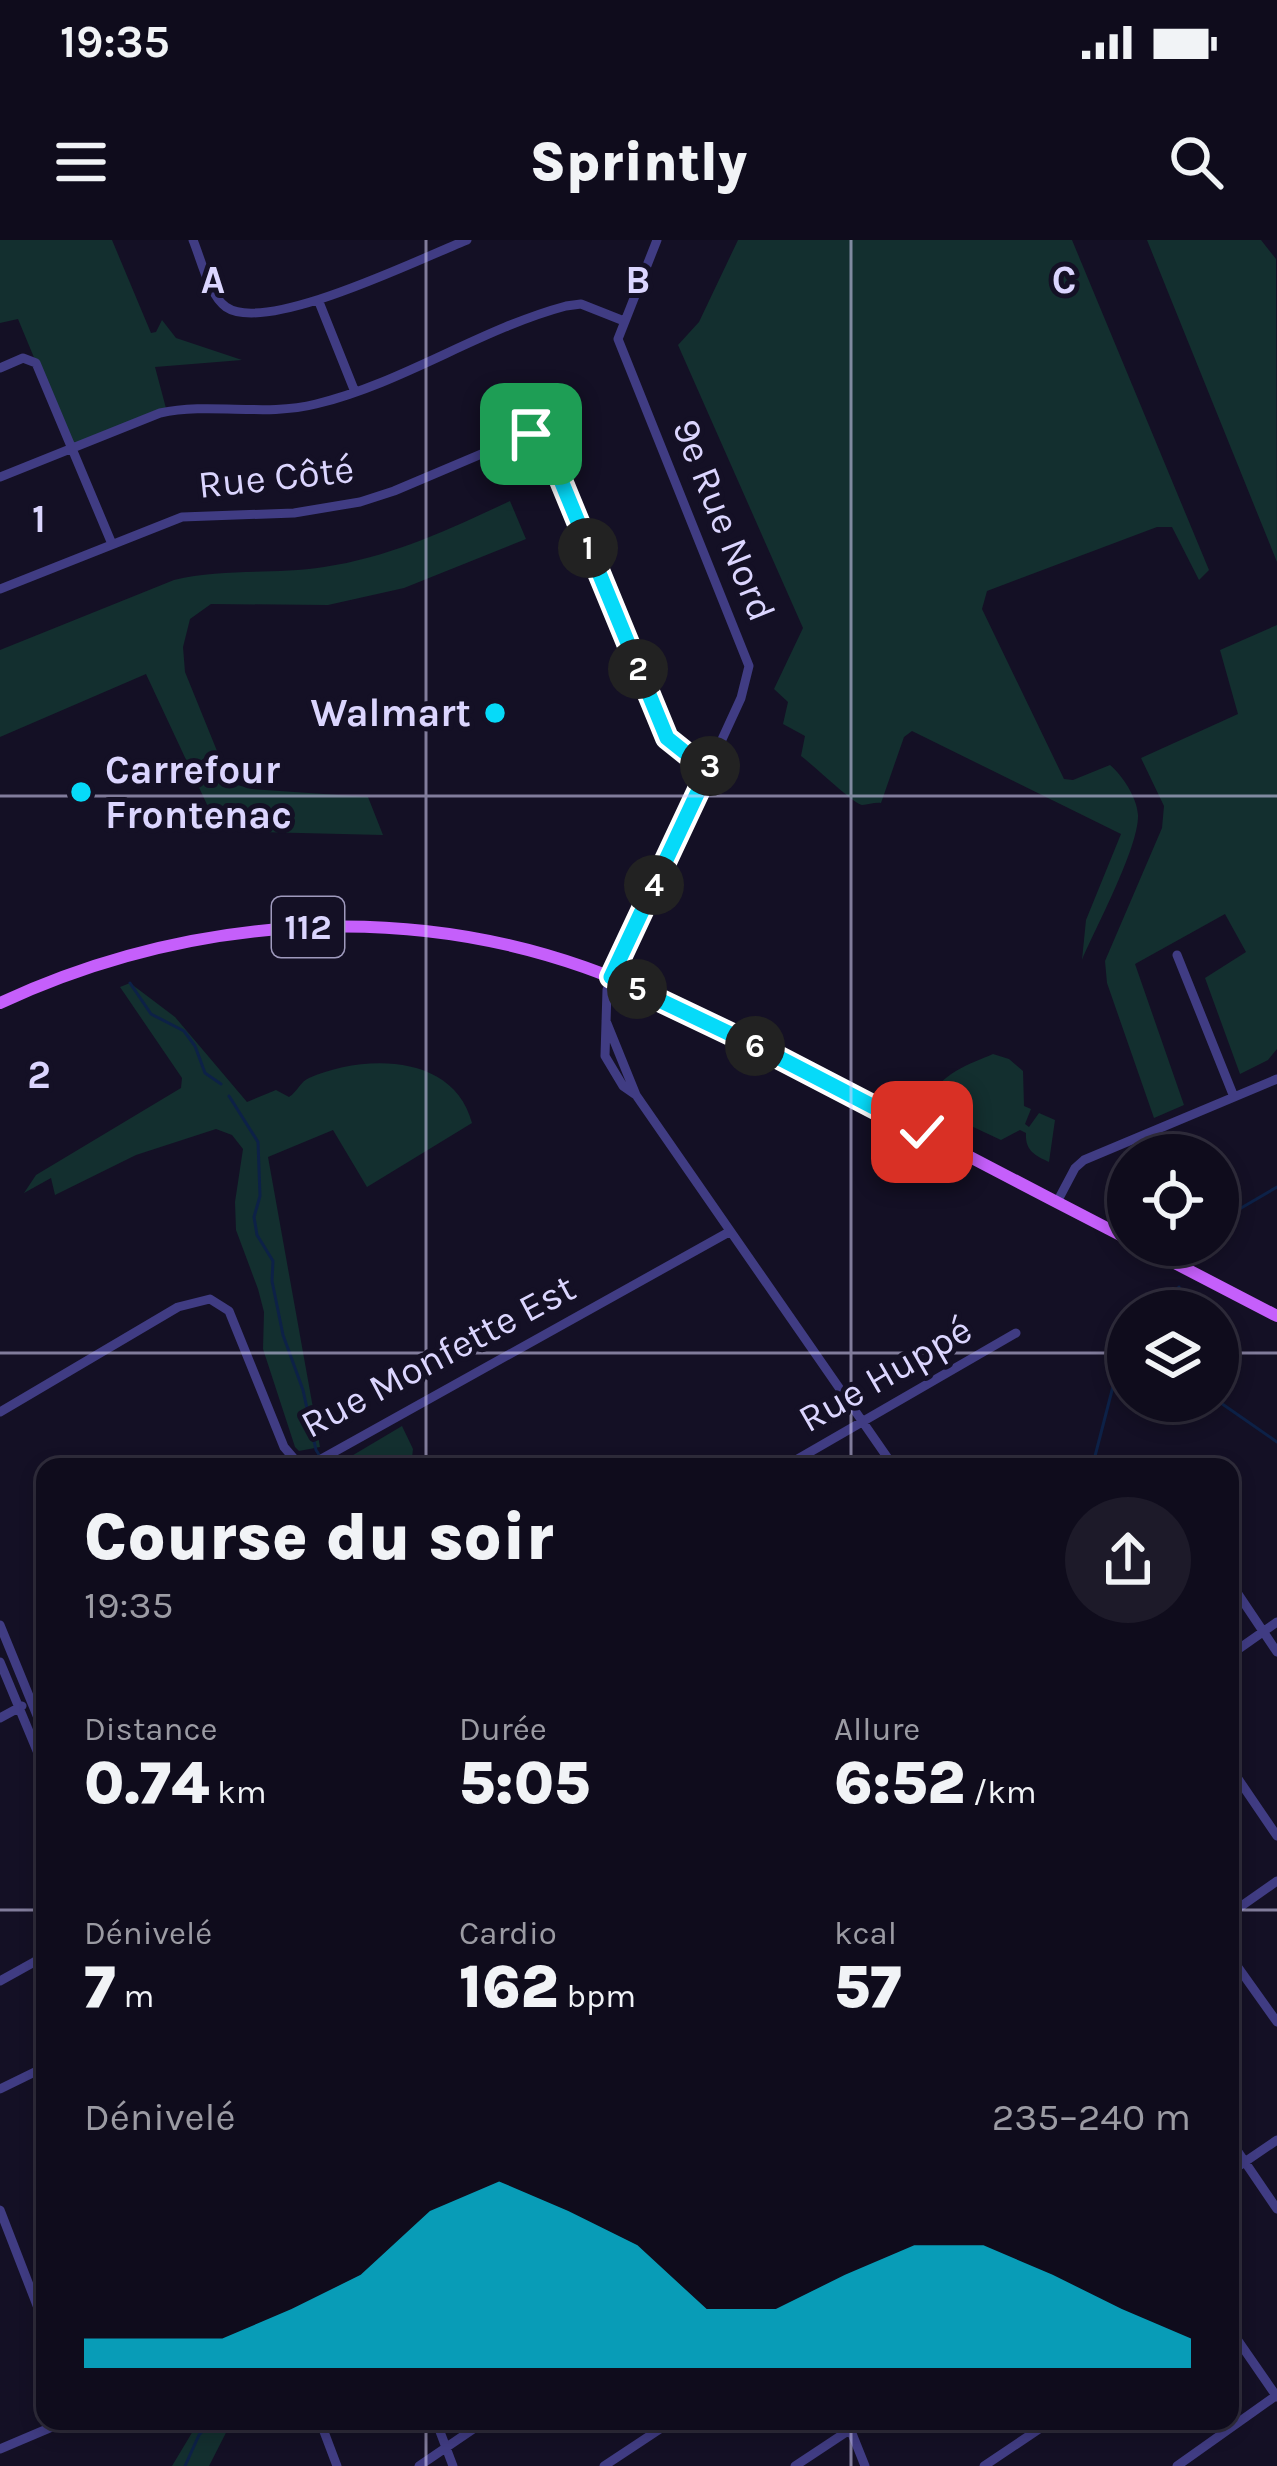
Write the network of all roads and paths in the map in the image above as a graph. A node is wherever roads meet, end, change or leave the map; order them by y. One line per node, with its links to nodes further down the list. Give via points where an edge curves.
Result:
1 (193, 240): 4 (street, via 228,309)
2 (467, 240): 4 (street)
3 (657, 240): 5 (street)
4 (320, 302): 7 (street)
5 (624, 321): 7 (street, via 566,306); 12 (street, 9e Rue Nord, via 620,347 749,665)
6 (0, 368): 8 (street, via 31,358)
7 (355, 392): 8 (street, via 280,409 182,408)
8 (72, 449): 9 (street); 10 (street)
9 (0, 477)
10 (112, 544): 11 (street, Rue Côté); 12 (street, Rue Côté, via 191,515 272,515 359,502 537,435 667,738)
11 (0, 589)
12 (712, 762): 14 (street, 9e Rue Nord)
13 (1177, 955): 17 (street)
14 (611, 977): 15 (main road, 112, via 475,939 296,927 141,951); 18 (main road, 112); 20 (street, 9e Rue Nord, via 609,1066)
15 (0, 1004)
16 (1277, 1079): 17 (street)
17 (1234, 1096): 18 (street, via 1084,1160)
18 (1057, 1202): 19 (main road, 112)
19 (1107, 1228)
20 (729, 1232): 25 (street, 9e Rue Nord); 27 (street, Rue Monfette Est)
21 (1181, 1266): 22 (main road)
22 (1277, 1316)
23 (1016, 1333): 25 (street, Rue Huppé)
24 (0, 1412): 26 (street, Rue Monfette Est, via 178,1307 210,1299 229,1311)
25 (863, 1422): 28 (street, Rue Huppé); 29 (street, 9e Rue Nord)
26 (293, 1458)
27 (323, 1458)
28 (800, 1458)
29 (888, 1458)
30 (1239, 1595): 33 (street)
31 (1277, 1622): 33 (street)
32 (0, 1625): 37 (street)
33 (1263, 1631): 34 (street); 35 (street)
34 (1239, 1648)
35 (1277, 1652)
36 (0, 1662): 38 (street)
37 (31, 1701): 38 (street); 39 (street)
38 (19, 1708): 40 (street); 41 (street)
39 (36, 1713)
40 (0, 1718)
41 (36, 1749)
42 (1239, 1780): 43 (street)
43 (1277, 1836)
44 (1277, 1881): 45 (street)
45 (1239, 1908)
46 (36, 1961): 48 (street)
47 (1239, 1968): 49 (street)
48 (0, 1981)
49 (1277, 2022)
50 (36, 2071): 51 (street)
51 (0, 2089)
52 (1277, 2140): 54 (street)
53 (1239, 2153): 54 (street)
54 (1245, 2162): 55 (street); 56 (street)
55 (1239, 2166)
56 (1277, 2209)
57 (0, 2210): 58 (street)
58 (36, 2303)
59 (1239, 2343): 60 (street)
60 (1277, 2396): 61 (street)
61 (1239, 2423)
62 (45, 2430): 72 (street)
63 (323, 2430): 73 (street)
64 (439, 2430): 71 (street)
65 (472, 2430): 71 (street)
66 (658, 2430): 76 (street)
67 (843, 2430): 77 (street)
68 (851, 2430): 78 (street)
69 (1038, 2430): 79 (street)
70 (1228, 2430): 80 (street)
71 (446, 2448): 74 (street); 75 (street)
72 (0, 2449)
73 (337, 2466)
74 (418, 2466)
75 (453, 2466)
76 (604, 2466)
77 (796, 2466)
78 (865, 2466)
79 (984, 2466)
80 (1177, 2466)

